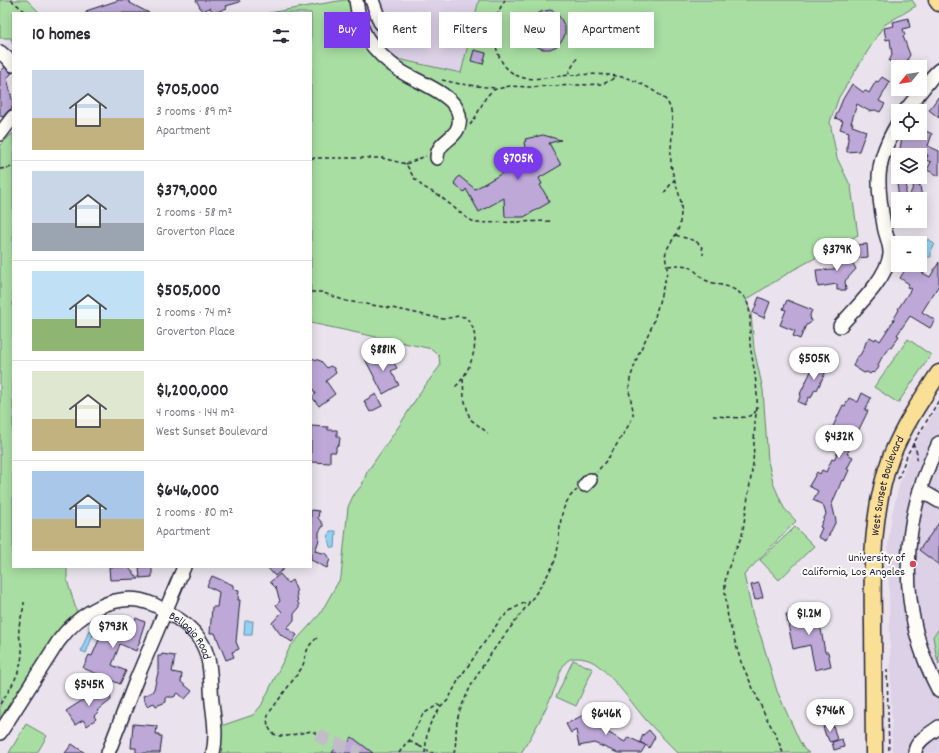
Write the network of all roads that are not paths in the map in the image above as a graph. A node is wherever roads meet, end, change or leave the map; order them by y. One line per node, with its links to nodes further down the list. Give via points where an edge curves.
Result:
1 (356, 0): 13 (street, via 362,29 376,50 404,73 442,94 454,104 459,114 459,128)
2 (372, 0): 5 (street)
3 (937, 0): 4 (main road)
4 (939, 3)
5 (378, 16)
6 (0, 52): 7 (street)
7 (12, 64)
8 (939, 70): 9 (street)
9 (911, 104)
10 (12, 118): 11 (street)
11 (0, 134)
12 (891, 135): 14 (street, via 882,156 878,195 890,256 884,272)
13 (437, 154)
14 (840, 326)
15 (939, 373): 26 (main road, West Sunset Boulevard, via 901,435 889,465 874,531)
16 (939, 443): 17 (street)
17 (920, 490): 18 (street); 21 (street, via 912,529 908,575 910,602 917,636)
18 (939, 501)
19 (184, 568): 20 (street)
20 (165, 611): 23 (street, Bellagio Road, via 152,603 120,601 106,604 79,619 58,642); 24 (street); 25 (street, Bellagio Road, via 184,621 193,631 203,645 209,661 215,719)
21 (939, 691)
22 (939, 727): 27 (street, via 919,742)
23 (0, 733)
24 (108, 753)
25 (213, 753)
26 (874, 753)
27 (915, 753)

